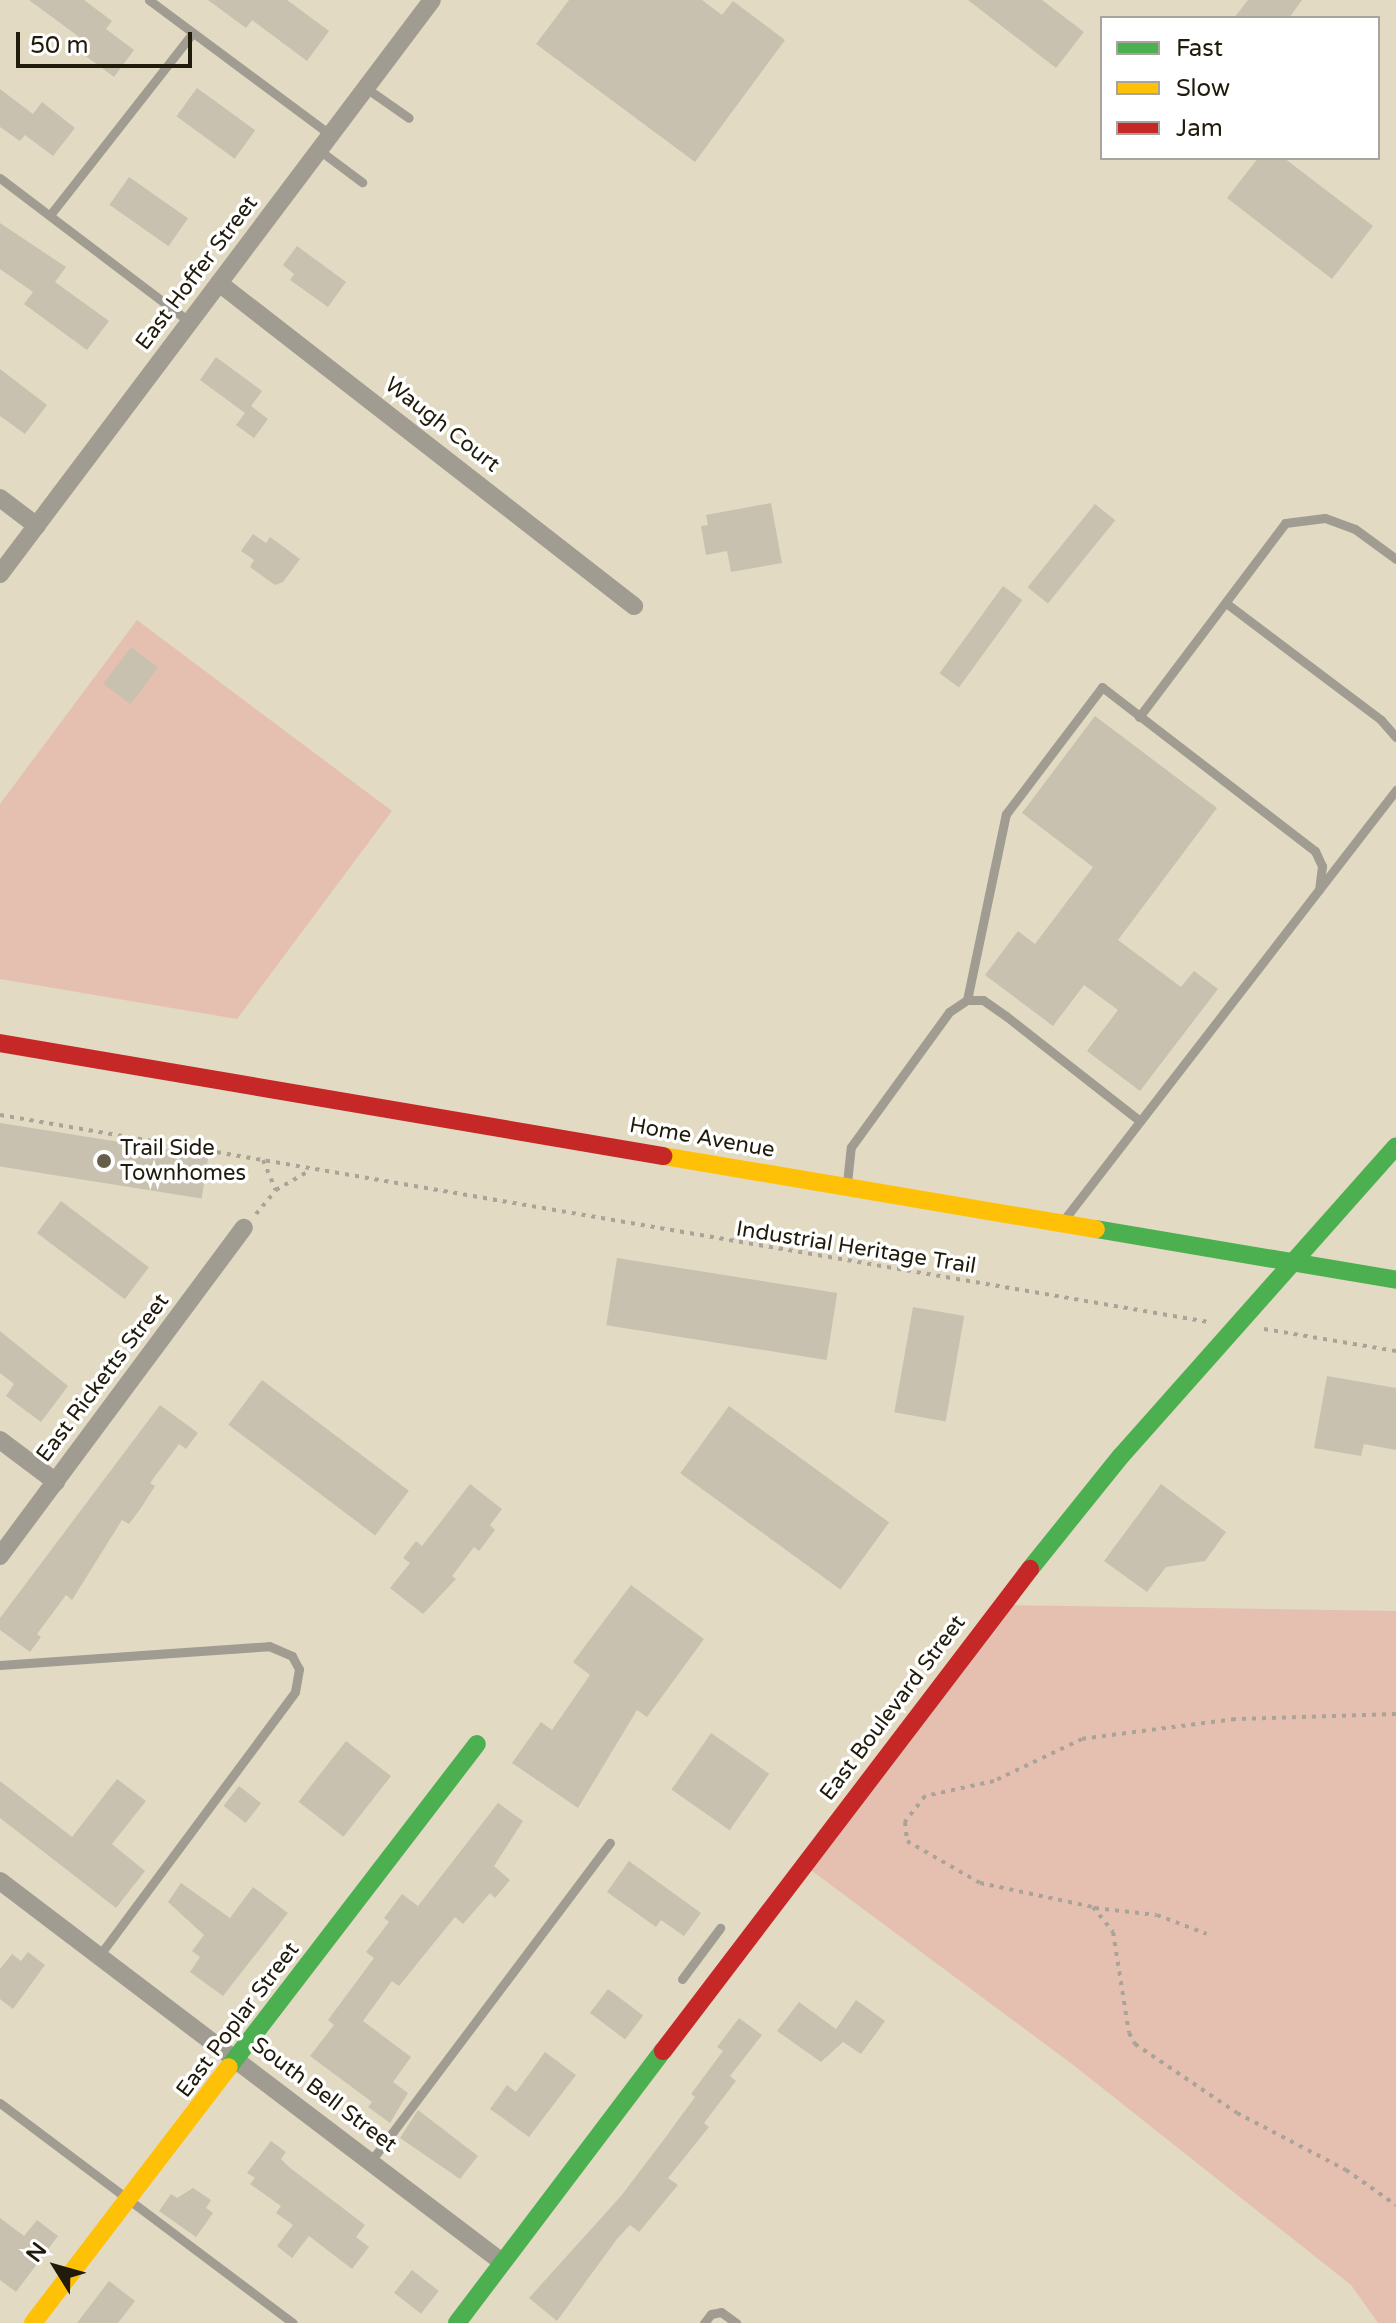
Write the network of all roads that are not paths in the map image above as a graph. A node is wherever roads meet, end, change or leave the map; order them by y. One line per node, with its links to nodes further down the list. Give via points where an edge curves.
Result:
1 (149, 0): 3 (lane)
2 (432, 0): 4 (street, East Hoffer Street)
3 (192, 34): 6 (lane); 10 (lane)
4 (366, 88): 5 (lane); 6 (street, East Hoffer Street)
5 (409, 118)
6 (331, 135): 7 (street, East Hoffer Street)
7 (319, 150): 9 (lane); 11 (street, East Hoffer Street)
8 (0, 178): 10 (lane)
9 (362, 182)
10 (50, 215): 12 (lane)
11 (219, 283): 12 (street, East Hoffer Street); 18 (street, Waugh Court)
12 (190, 322): 14 (street, East Hoffer Street)
13 (0, 498): 14 (street)
14 (37, 526): 16 (street, East Hoffer Street)
15 (1396, 559): 17 (lane, via 1355,529 1303,517 1285,523)
16 (0, 574)
17 (1226, 603): 19 (lane); 20 (lane, via 1381,720)
18 (634, 606)
19 (1139, 717): 22 (lane, via 1315,851 1322,866); 23 (lane, via 1102,687 1006,814)
20 (1396, 737)
21 (1396, 790): 22 (lane)
22 (1319, 890): 25 (lane)
23 (967, 1000): 25 (lane, via 983,1000 1006,1016); 27 (lane, via 949,1012 851,1147)
24 (0, 1043): 27 (main road, Home Avenue)
25 (1140, 1121): 28 (lane)
26 (1396, 1146): 30 (main road, East Boulevard Street)
27 (847, 1187): 28 (main road, Home Avenue)
28 (1061, 1223): 30 (main road, Home Avenue)
29 (244, 1228): 33 (street, East Ricketts Street)
30 (1292, 1263): 31 (main road, Home Avenue); 46 (main road, East Boulevard Street, via 1121,1456 1001,1605)
31 (1396, 1280)
32 (0, 1440): 33 (street)
33 (56, 1482): 34 (street, East Ricketts Street)
34 (0, 1556)
35 (0, 1665): 40 (lane, via 269,1646 292,1656 299,1669 295,1692)
36 (477, 1744): 42 (main road, East Poplar Street)
37 (610, 1843): 44 (lane)
38 (0, 1881): 40 (street, South Bell Street)
39 (720, 1928): 41 (lane)
40 (99, 1956): 42 (street, South Bell Street)
41 (682, 1979)
42 (238, 2060): 44 (street, South Bell Street); 45 (main road, East Poplar Street)
43 (0, 2103): 45 (lane)
44 (371, 2161): 46 (street, South Bell Street)
45 (128, 2201): 47 (main road, East Poplar Street); 48 (lane)
46 (502, 2262): 49 (main road, East Boulevard Street)
47 (33, 2323)
48 (293, 2323)
49 (457, 2323)
50 (704, 2323): 51 (lane, via 721,2312)
51 (736, 2323)

